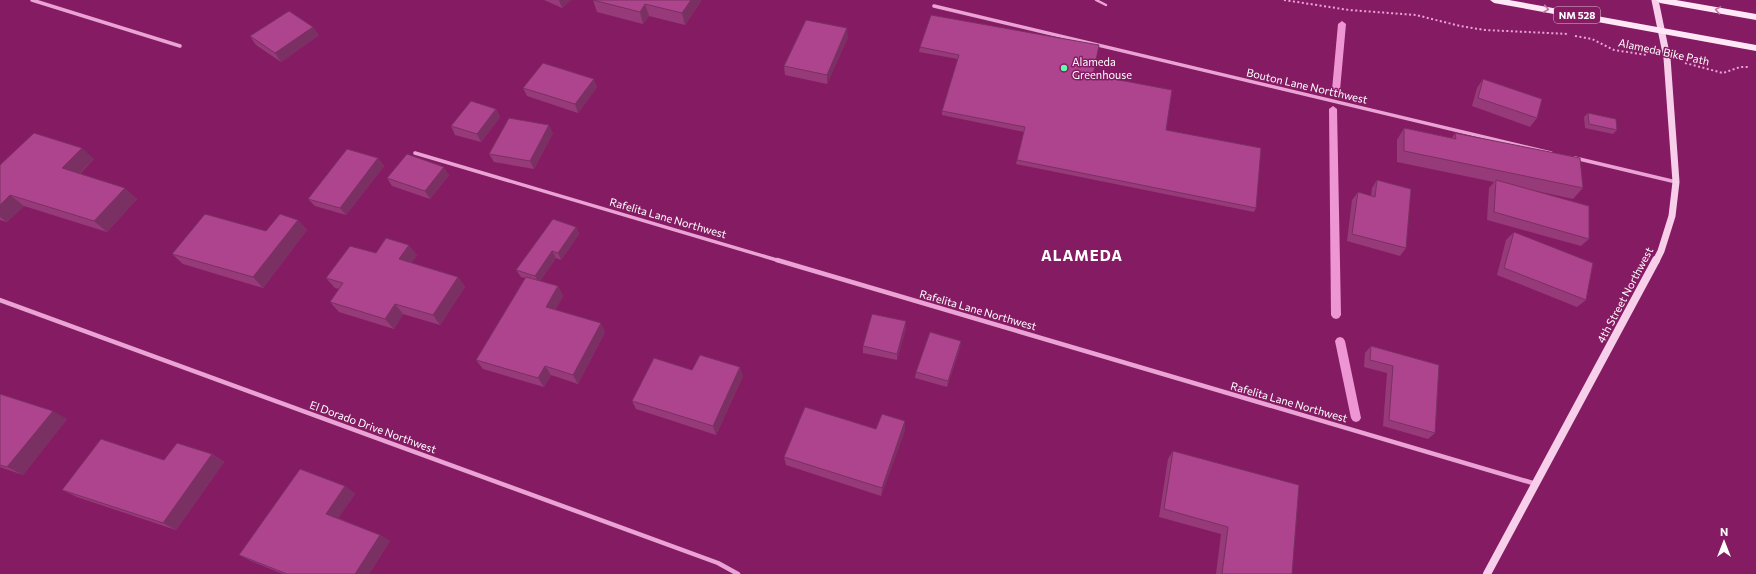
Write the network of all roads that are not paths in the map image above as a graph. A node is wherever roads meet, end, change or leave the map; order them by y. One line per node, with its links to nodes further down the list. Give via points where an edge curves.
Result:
1 (32, 0): 10 (street)
2 (1096, 0): 6 (lane)
3 (1494, 0): 9 (main road, NM 528, one-way to 9)
4 (1655, 0): 9 (main road, 4th Street Northwest)
5 (1660, 0): 8 (main road, one-way to 5)
6 (1106, 5)
7 (934, 6): 13 (street, Bouton Lane Nortthwest)
8 (1756, 17)
9 (1661, 30): 11 (main road, NM 528); 15 (main road, 4th Street Northwest, via 1667,58)
10 (180, 46)
11 (1756, 48)
12 (415, 153): 17 (street, Rafelita Lane Northwest)
13 (1559, 154)
14 (1566, 156): 15 (street)
15 (1676, 182): 17 (main road, 4th Street Northwest, via 1672,216 1661,251)
16 (0, 300): 18 (street, El Dorado Drive Northwest, via 718,563)
17 (1537, 484): 19 (main road, 4th Street Northwest)
18 (738, 574)
19 (1487, 574)

